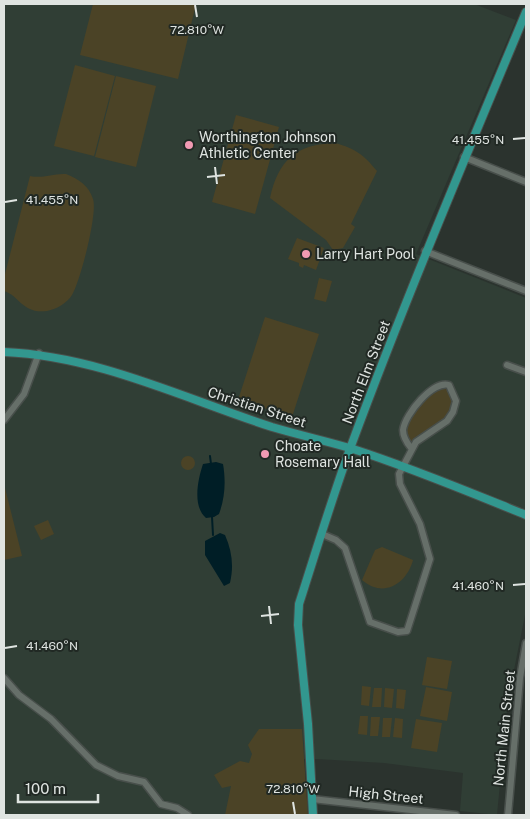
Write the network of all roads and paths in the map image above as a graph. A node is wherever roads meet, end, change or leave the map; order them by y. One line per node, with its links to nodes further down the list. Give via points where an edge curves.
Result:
1 (526, 12): 2 (main road, North Elm Street)
2 (464, 157): 3 (street); 4 (main road, North Elm Street)
3 (526, 182)
4 (425, 251): 5 (street); 11 (main road, North Elm Street)
5 (526, 291)
6 (4, 352): 7 (main road, Christian Street)
7 (39, 353): 10 (street, via 24,394); 11 (main road, Christian Street, via 96,366 272,427)
8 (507, 365): 9 (street)
9 (526, 372)
10 (4, 420)
11 (350, 448): 13 (main road, Christian Street); 15 (main road, North Elm Street)
12 (411, 448): 12 (street, via 451,417 456,401 449,384 439,385 412,408 403,430); 13 (street)
13 (402, 467): 14 (main road, Christian Street); 15 (street, via 400,484 420,524 430,559 407,631 398,632 370,622 344,548)
14 (526, 515)
15 (322, 534): 18 (main road, North Elm Street, via 298,616)
16 (526, 643): 22 (street, North Main Street)
17 (4, 678): 19 (street, via 19,695 51,719 96,765 118,776 144,782 161,804)
18 (312, 799): 20 (main road, North Elm Street); 21 (street, High Street)
19 (188, 815)
20 (313, 815)
21 (456, 815)
22 (508, 815)

